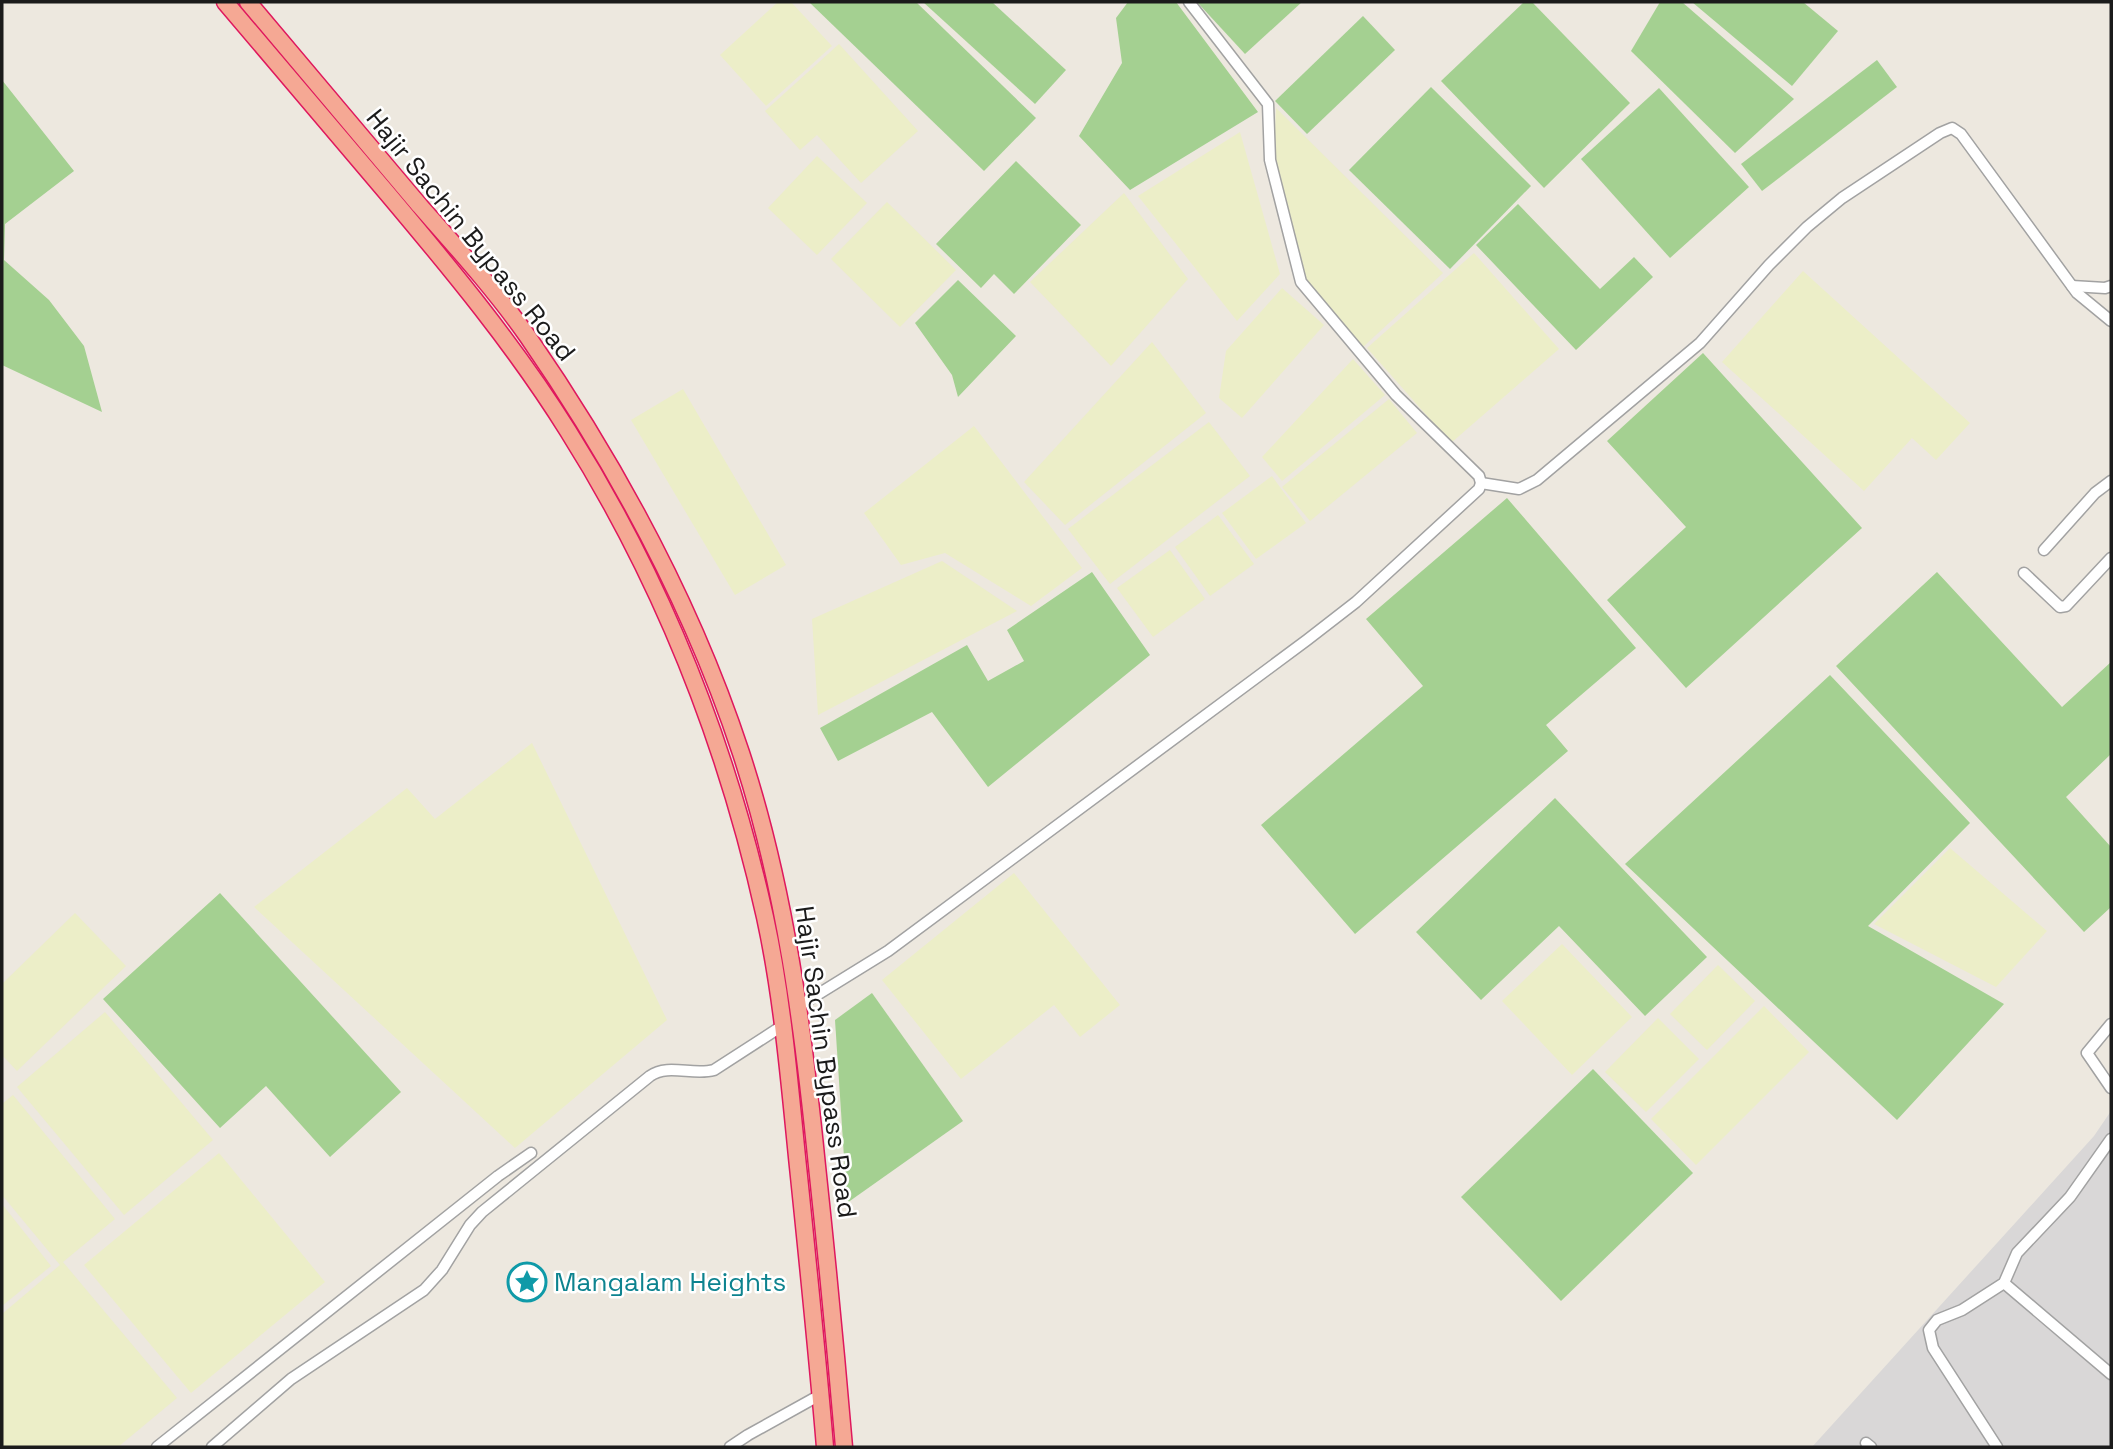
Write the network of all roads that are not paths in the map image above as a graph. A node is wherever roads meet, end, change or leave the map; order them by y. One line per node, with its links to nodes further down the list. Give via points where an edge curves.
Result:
1 (225, 2): 14 (highway, via 508,343 568,431 629,536 676,635 739,813 765,920)
2 (248, 2): 12 (highway, Hajir Sachin Bypass Road, via 525,332 662,559 741,753 772,865)
3 (1189, 2): 8 (street, via 1268,104 1270,160 1301,282 1396,395)
4 (2072, 286): 5 (street); 6 (street); 8 (street, via 1961,134 1952,128 1842,198 1807,227 1700,343 1537,480 1519,489)
5 (2111, 286)
6 (2111, 321)
7 (2111, 481): 9 (street)
8 (1481, 483): 12 (street, via 1475,495 1317,633 888,951)
9 (2044, 550)
10 (2111, 558): 11 (street, via 2066,606 2060,607)
11 (2024, 573)
12 (799, 1006): 25 (highway, Hajir Sachin Bypass Road)
13 (2111, 1024): 15 (street, via 2087,1054)
14 (782, 1026): 20 (highway); 22 (street, via 714,1070 656,1072 482,1212 424,1290 291,1379)
15 (2111, 1088)
16 (2111, 1139): 18 (street, via 2070,1197 2017,1253)
17 (531, 1153): 21 (street)
18 (2004, 1283): 19 (street); 26 (street, via 1937,1320 1929,1330 1933,1348)
19 (2111, 1374)
20 (821, 1395): 23 (street); 24 (highway)
21 (157, 1447)
22 (212, 1447)
23 (730, 1447)
24 (825, 1447)
25 (844, 1447)
26 (1997, 1447)

